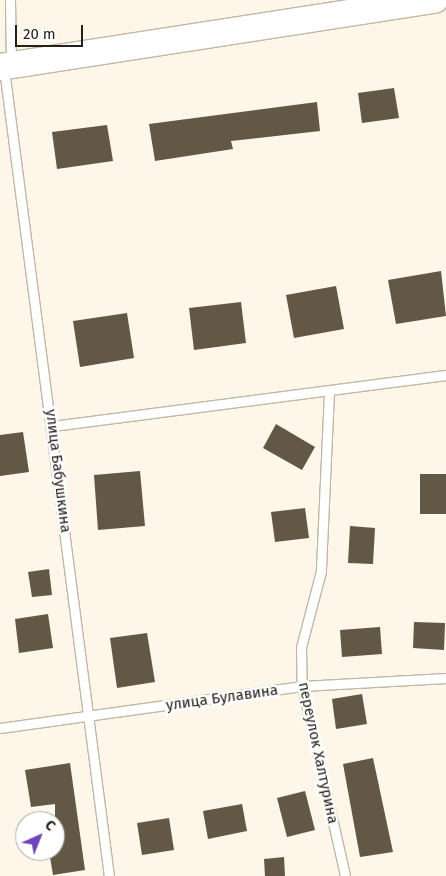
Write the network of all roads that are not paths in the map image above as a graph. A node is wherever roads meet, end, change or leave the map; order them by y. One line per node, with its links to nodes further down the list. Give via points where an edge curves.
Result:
1 (10, 0): 3 (lane, улица Бабушкина)
2 (434, 0): 3 (street, via 338,11)
3 (5, 66): 6 (lane, улица Бабушкина)
4 (446, 375): 5 (lane)
5 (329, 392): 6 (lane); 8 (lane, переулок Халтурина, via 321,571 301,647)
6 (53, 426): 9 (lane, улица Бабушкина)
7 (446, 678): 8 (lane, улица Булавина)
8 (302, 686): 9 (lane, улица Булавина); 12 (lane, переулок Халтурина)
9 (90, 716): 10 (lane, улица Булавина); 11 (lane, улица Бабушкина)
10 (0, 728)
11 (109, 876)
12 (345, 876)

